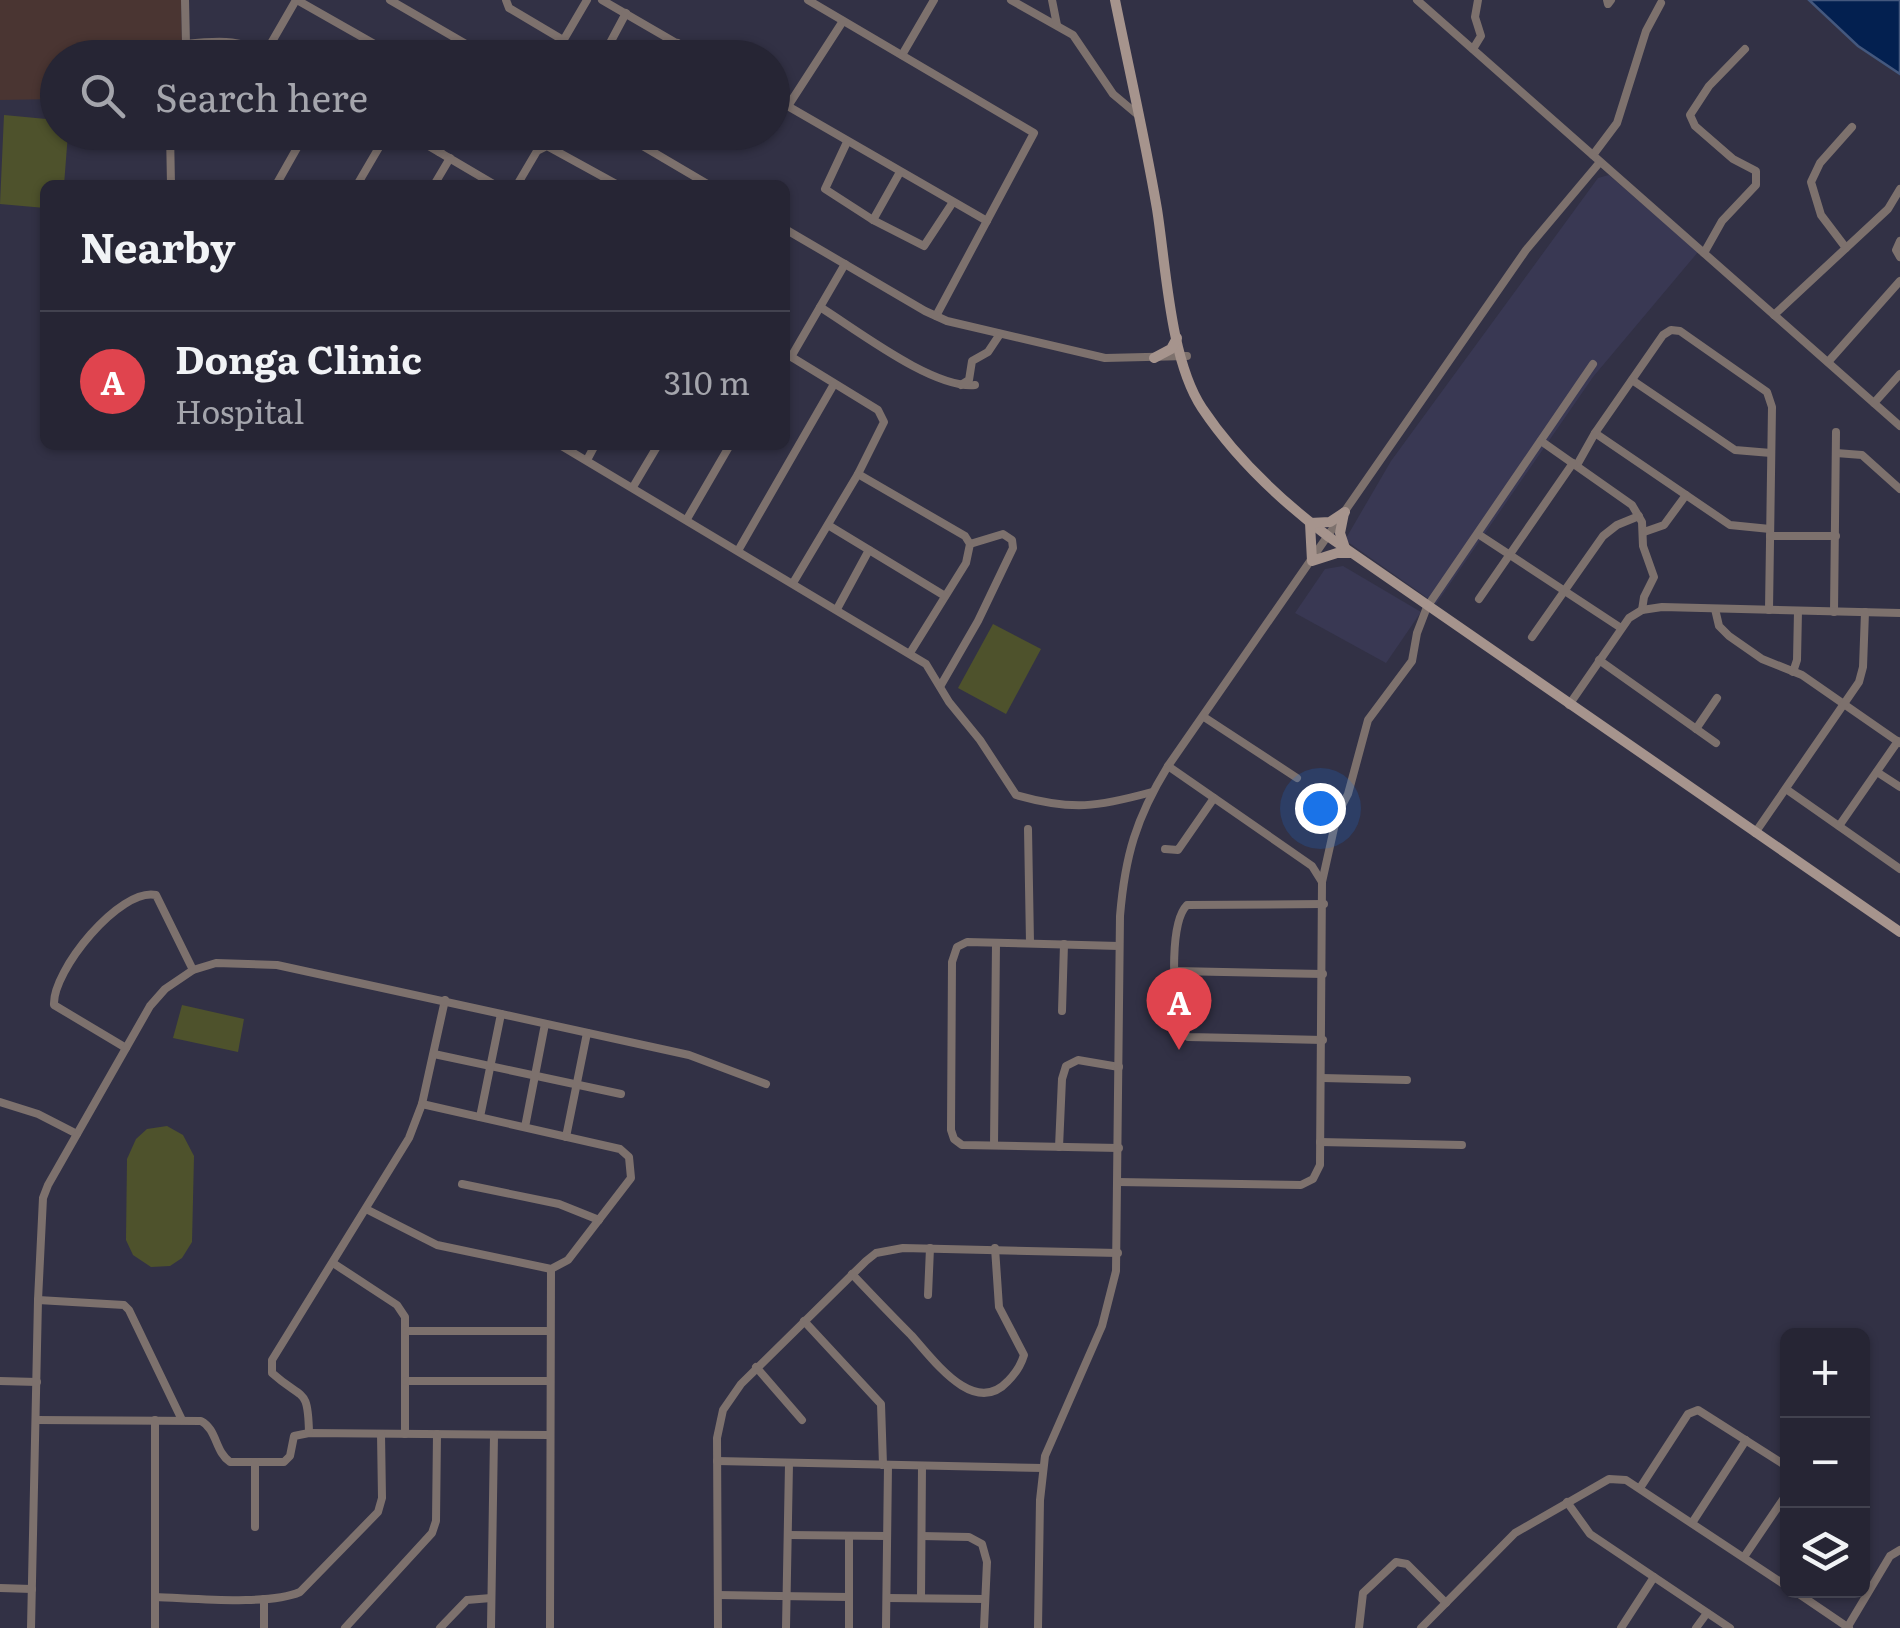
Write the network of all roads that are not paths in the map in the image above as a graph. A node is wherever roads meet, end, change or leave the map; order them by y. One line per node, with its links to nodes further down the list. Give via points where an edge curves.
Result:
1 (185, 0): 18 (street)
2 (297, 0): 19 (street); 20 (street)
3 (390, 0): 21 (street)
4 (506, 0): 22 (street)
5 (587, 0): 22 (street)
6 (602, 0): 15 (street)
7 (808, 0): 16 (street)
8 (934, 0): 27 (street)
9 (1010, 0): 17 (street)
10 (1052, 0): 17 (street)
11 (1115, 0): 30 (street)
12 (1418, 0): 26 (street)
13 (1478, 0): 26 (street, via 1481,36)
14 (1661, 3): 42 (street, via 1617,123)
15 (626, 14): 23 (street); 24 (street)
16 (843, 20): 27 (street); 28 (street)
17 (1058, 25): 30 (street)
18 (186, 40)
19 (273, 40)
20 (367, 40)
21 (459, 40)
22 (563, 40)
23 (612, 40)
24 (673, 40)
25 (1745, 48): 59 (street, via 1690,115 1694,126 1759,176)
26 (1474, 49): 42 (street)
27 (902, 55): 55 (street, via 1034,132)
28 (790, 103)
29 (790, 107): 32 (street)
30 (1138, 115): 62 (street)
31 (1852, 127): 58 (street, via 1810,185 1821,215)
32 (848, 142): 43 (street); 54 (street, via 826,189)
33 (170, 150): 44 (street)
34 (296, 150): 45 (street)
35 (377, 150): 46 (street)
36 (436, 150): 40 (street)
37 (537, 150): 49 (street)
38 (554, 150): 50 (street)
39 (650, 150): 51 (street)
40 (439, 152): 41 (street)
41 (450, 158): 47 (street); 48 (street)
42 (1597, 158): 59 (street); 97 (street)
43 (900, 172): 53 (street); 54 (street)
44 (171, 180)
45 (279, 180)
46 (359, 180)
47 (437, 180)
48 (486, 180)
49 (521, 180)
50 (609, 180)
51 (701, 180)
52 (1900, 188): 58 (street, via 1888,210)
53 (953, 202): 54 (street, via 924,246); 55 (street)
54 (873, 220)
55 (986, 221): 66 (street)
56 (790, 232): 61 (street)
57 (1900, 241): 60 (street)
58 (1846, 248): 65 (street)
59 (1704, 253): 65 (street)
60 (1900, 257)
61 (846, 264): 64 (street); 66 (street)
62 (1168, 276): 68 (street); 71 (street)
63 (1900, 281): 73 (street)
64 (820, 307): 69 (street); 78 (street, via 934,377)
65 (1774, 314): 73 (street)
66 (936, 316): 67 (street)
67 (1000, 334): 72 (street, via 1105,358); 78 (street, via 993,348 972,360 969,380)
68 (1178, 338): 71 (street); 72 (street)
69 (790, 352)
70 (790, 356): 77 (street)
71 (1184, 356): 72 (street); 100 (street, via 1214,423 1263,483)
72 (1154, 358)
73 (1828, 362): 80 (street)
74 (1593, 364): 84 (street)
75 (1900, 374): 80 (street)
76 (1632, 380): 83 (street); 90 (street, via 1735,450); 90 (street, via 1663,335 1680,331 1770,395)
77 (834, 384): 93 (street, via 884,417); 108 (street)
78 (960, 385): 79 (street)
79 (975, 386)
80 (1874, 402): 81 (street)
81 (1900, 426)
82 (1836, 432): 89 (street)
83 (1595, 433): 92 (street); 96 (street)
84 (1541, 441): 92 (street); 104 (street)
85 (569, 450): 91 (street)
86 (593, 450): 91 (street)
87 (655, 450): 94 (street)
88 (727, 450): 99 (street)
89 (1836, 452): 95 (street, via 1862,456); 105 (street)
90 (1771, 453): 103 (street)
91 (586, 460): 94 (street)
92 (1575, 464): 98 (street); 111 (street)
93 (858, 474): 101 (street); 107 (street)
94 (633, 487): 99 (street)
95 (1900, 489)
96 (1686, 495): 102 (street, via 1664,525); 103 (street, via 1730,525)
97 (1345, 512): 100 (street, via 1330,522); 106 (street); 110 (street, via 1340,532)
98 (1639, 516): 102 (street); 114 (street, via 1603,536)
99 (687, 519): 108 (street)
100 (1310, 523): 106 (street); 112 (street)
101 (828, 526): 109 (street); 113 (street)
102 (1644, 532): 120 (street, via 1654,577)
103 (1770, 532): 105 (street); 121 (street)
104 (1478, 534): 111 (street); 117 (street)
105 (1836, 536): 123 (street)
106 (1329, 537): 110 (street); 112 (street)
107 (970, 544): 115 (street, via 966,564); 131 (street, via 1003,534 1013,543)
108 (739, 550): 113 (street)
109 (869, 550): 115 (street); 119 (street)
110 (1348, 551): 112 (street); 117 (street)
111 (1511, 555): 114 (street); 116 (street)
112 (1312, 561): 135 (street)
113 (793, 583): 119 (street)
114 (1564, 592): 126 (street); 127 (street)
115 (945, 596): 128 (street)
116 (1478, 599)
117 (1428, 607): 133 (street); 151 (street, via 1412,661 1368,720)
118 (1715, 608): 120 (street); 121 (street); 130 (street, via 1728,636)
119 (837, 609): 128 (street)
120 (1642, 610): 126 (street)
121 (1769, 610): 122 (street)
122 (1798, 611): 123 (street); 130 (street)
123 (1834, 612): 124 (street)
124 (1865, 612): 125 (street); 134 (street, via 1862,675)
125 (1900, 612)
126 (1621, 628): 129 (street)
127 (1532, 638)
128 (910, 653): 131 (street)
129 (1599, 660): 133 (street); 136 (street)
130 (1793, 672): 134 (street)
131 (940, 685): 144 (street, via 1016,795 1080,807)
132 (1716, 698): 136 (street)
133 (1568, 704): 148 (street)
134 (1845, 704): 137 (street); 143 (street)
135 (1204, 717): 139 (street); 141 (street)
136 (1696, 729): 138 (street)
137 (1899, 742): 140 (street)
138 (1716, 743)
139 (1168, 766): 144 (street); 145 (street)
140 (1877, 772): 142 (street); 146 (street)
141 (1297, 778)
142 (1900, 787)
143 (1786, 789): 146 (street); 148 (street)
144 (1153, 792): 157 (street, via 1129,849)
145 (1214, 798): 149 (street, via 1180,848); 151 (street, via 1312,866)
146 (1839, 826): 150 (street)
147 (1028, 829): 155 (street)
148 (1755, 833): 153 (street)
149 (1164, 849)
150 (1900, 869)
151 (1322, 882): 152 (street)
152 (1324, 904): 159 (street, via 1187,905 1177,919); 160 (street)
153 (1900, 932)
154 (996, 943): 155 (street); 184 (street); 184 (street, via 962,943 952,962 951,1133 962,1145)
155 (1030, 943): 156 (street)
156 (1064, 944): 157 (street); 162 (street)
157 (1120, 946): 170 (street)
158 (193, 970): 161 (street, via 259,962); 167 (street, via 165,988); 167 (street, via 156,896 140,895 100,924 53,1000 58,1010)
159 (1175, 972): 160 (street); 166 (street, via 1177,1026 1186,1036)
160 (1323, 974): 166 (street)
161 (445, 1000): 163 (street); 168 (street)
162 (1062, 1011)
163 (501, 1014): 164 (street); 169 (street)
164 (545, 1024): 165 (street); 171 (street)
165 (587, 1033): 174 (street); 175 (street, via 689,1055)
166 (1323, 1040): 172 (street)
167 (126, 1048): 181 (street)
168 (434, 1054): 169 (street); 178 (street)
169 (492, 1065): 171 (street); 179 (street)
170 (1119, 1067): 186 (street, via 1083,1060 1066,1066); 187 (street)
171 (536, 1074): 174 (street); 180 (street)
172 (1322, 1078): 173 (street); 183 (street)
173 (1407, 1080)
174 (576, 1084): 176 (street); 182 (street)
175 (766, 1084)
176 (621, 1094)
177 (0, 1102): 181 (street)
178 (422, 1104): 179 (street); 190 (street)
179 (480, 1117): 180 (street)
180 (524, 1127): 182 (street)
181 (77, 1134): 199 (street, via 43,1198)
182 (566, 1136): 191 (street, via 629,1157 627,1187)
183 (1320, 1142): 185 (street); 188 (street, via 1316,1175 1301,1185)
184 (994, 1146): 186 (street)
185 (1462, 1146)
186 (1059, 1147): 187 (street)
187 (1118, 1148): 188 (street)
188 (1118, 1182): 194 (street)
189 (462, 1184): 191 (street, via 559,1204)
190 (366, 1209): 195 (street); 196 (street, via 437,1245)
191 (599, 1220): 196 (street, via 568,1260)
192 (930, 1248): 193 (street); 197 (street, via 885,1250); 198 (street)
193 (995, 1248): 194 (street); 197 (street, via 999,1307 1024,1350 1012,1376 990,1393 954,1380)
194 (1118, 1253): 225 (street, via 1102,1326)
195 (333, 1264): 201 (street, via 397,1305); 212 (street, via 270,1368 308,1402)
196 (551, 1269): 202 (street)
197 (852, 1274): 200 (street)
198 (928, 1295)
199 (38, 1300): 207 (street); 210 (street, via 124,1304)
200 (804, 1321): 203 (street); 223 (street, via 881,1404)
201 (406, 1331): 202 (street); 205 (street)
202 (550, 1331): 206 (street)
203 (756, 1368): 211 (street); 219 (street, via 723,1410)
204 (0, 1381): 207 (street)
205 (406, 1381): 206 (street); 214 (street)
206 (550, 1381): 217 (street)
207 (37, 1382): 208 (street)
208 (36, 1420): 209 (street); 240 (street)
209 (155, 1420): 210 (street); 242 (street)
210 (182, 1420): 220 (street, via 205,1422 226,1460)
211 (802, 1420)
212 (309, 1433): 213 (street); 220 (street, via 294,1436 284,1462)
213 (381, 1434): 214 (street); 249 (street, via 378,1512 300,1592)
214 (405, 1434): 215 (street)
215 (437, 1434): 216 (street); 258 (street, via 432,1533)
216 (494, 1434): 217 (street); 245 (street)
217 (550, 1435): 254 (street)
218 (1746, 1440): 221 (street); 226 (street, via 1704,1411 1693,1411); 229 (street)
219 (717, 1461): 222 (street); 241 (street)
220 (255, 1462): 230 (street)
221 (1780, 1462)
222 (789, 1464): 223 (street); 231 (street)
223 (885, 1465): 224 (street); 233 (street)
224 (922, 1466): 225 (street); 234 (street)
225 (1042, 1468): 266 (street)
226 (1640, 1488): 227 (street, via 1609,1480); 229 (street)
227 (1568, 1502): 237 (street, via 1590,1534); 251 (street, via 1515,1534)
228 (1780, 1504): 236 (street)
229 (1692, 1523): 236 (street)
230 (255, 1528)
231 (788, 1535): 232 (street); 243 (street)
232 (849, 1536): 233 (street); 244 (street)
233 (887, 1536): 246 (street)
234 (922, 1536): 247 (street); 250 (street, via 980,1542 986,1556)
235 (1900, 1550): 271 (street)
236 (1744, 1557): 238 (street)
237 (1654, 1577): 252 (street); 268 (street)
238 (1780, 1581)
239 (0, 1588): 240 (street)
240 (32, 1589): 255 (street)
241 (718, 1595): 243 (street); 261 (street)
242 (155, 1597): 249 (street); 256 (street)
243 (786, 1597): 244 (street); 262 (street)
244 (849, 1597): 263 (street)
245 (492, 1598): 259 (street, via 467,1600); 260 (street)
246 (886, 1598): 247 (street); 264 (street)
247 (921, 1598): 250 (street)
248 (1805, 1598): 271 (street)
249 (264, 1599): 257 (street)
250 (984, 1599): 265 (street)
251 (1446, 1603): 253 (street); 267 (street, via 1407,1564 1396,1562 1363,1593)
252 (1707, 1612): 269 (street); 270 (street)
253 (1426, 1626)
254 (550, 1627)
255 (31, 1628)
256 (154, 1628)
257 (264, 1628)
258 (345, 1628)
259 (440, 1628)
260 (491, 1628)
261 (718, 1628)
262 (786, 1628)
263 (849, 1628)
264 (886, 1628)
265 (984, 1628)
266 (1038, 1628)
267 (1358, 1628)
268 (1620, 1628)
269 (1696, 1628)
270 (1730, 1628)
271 (1848, 1628)

